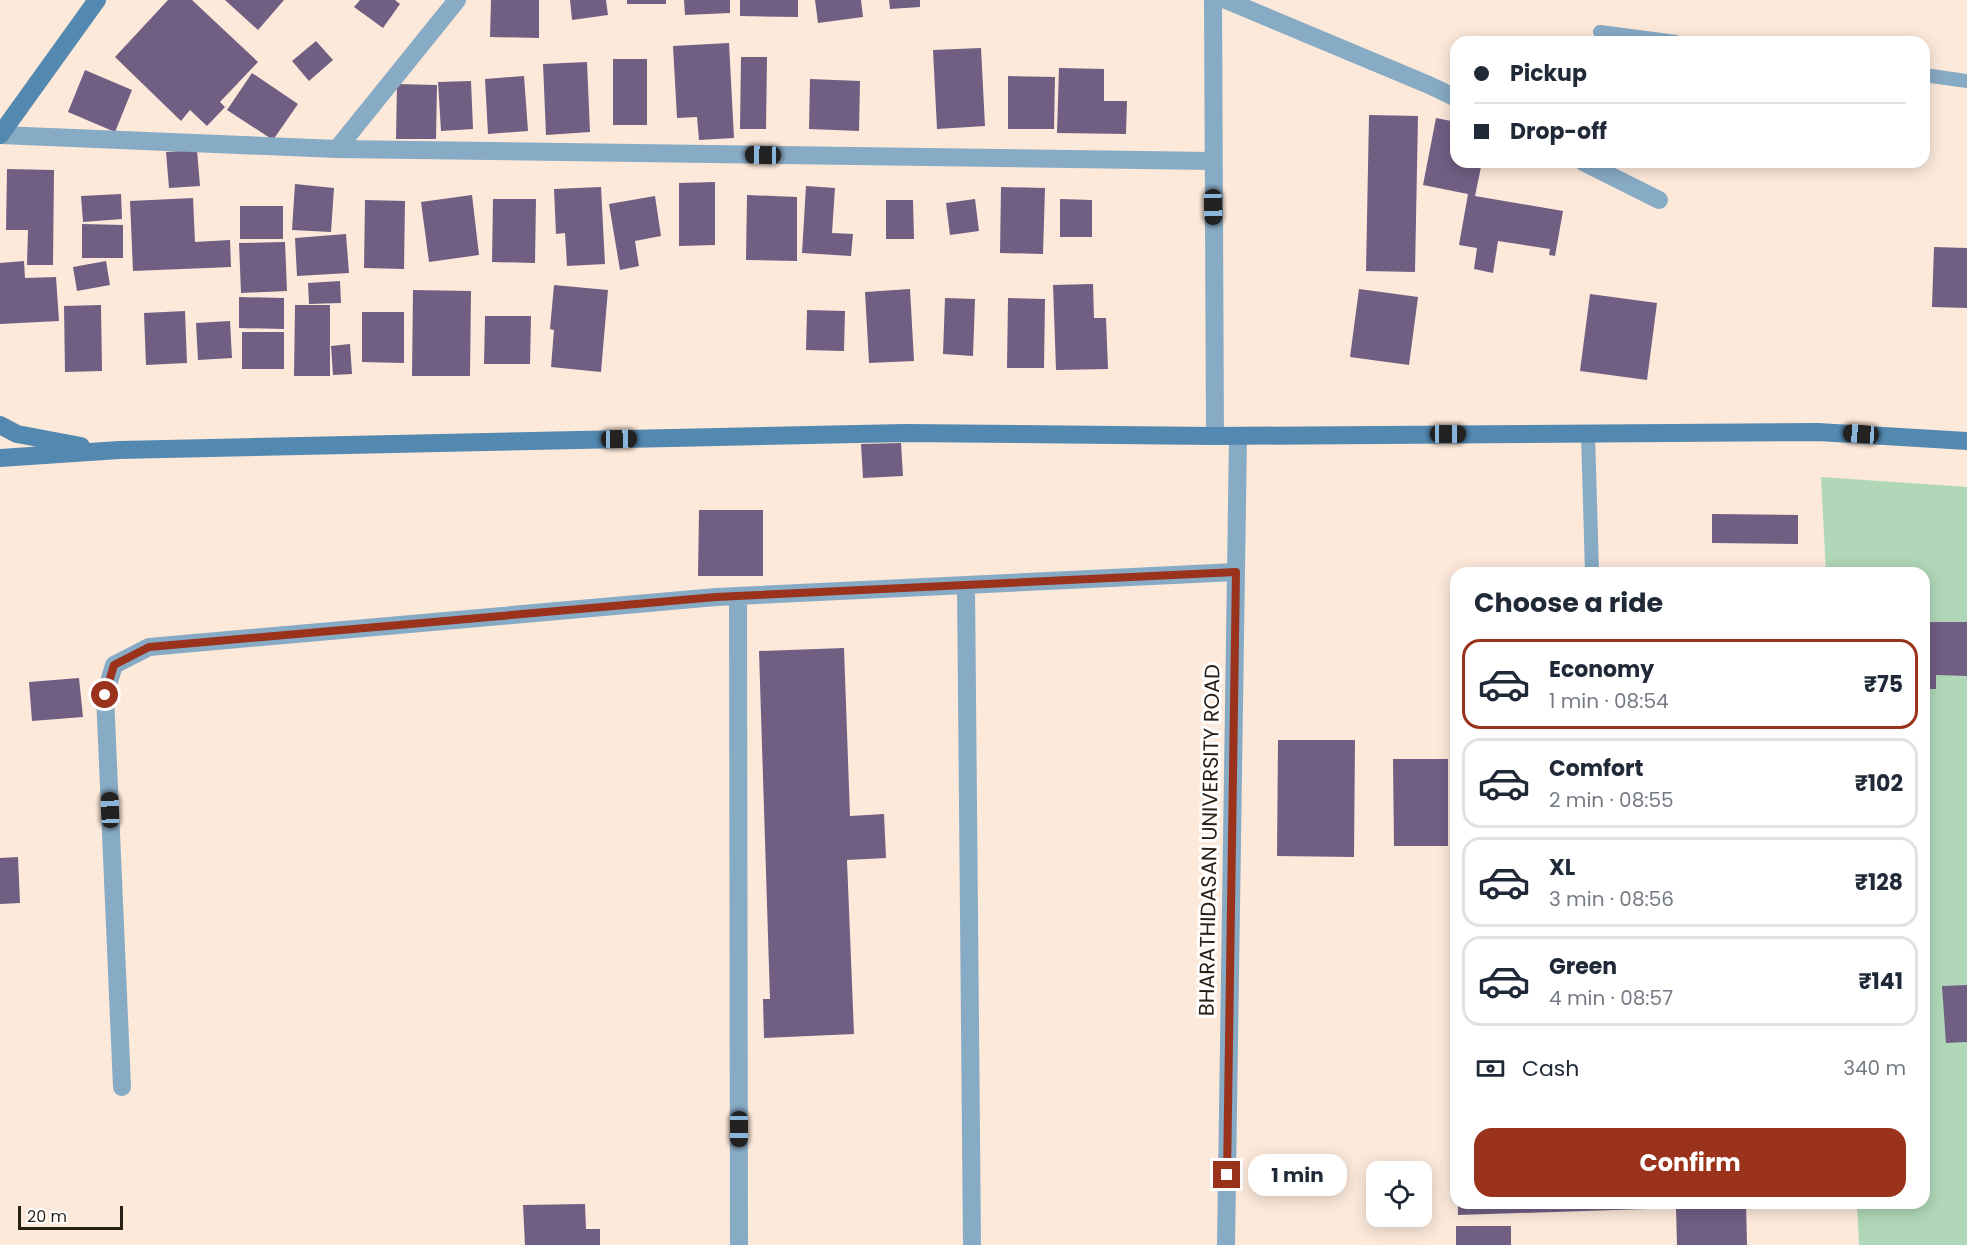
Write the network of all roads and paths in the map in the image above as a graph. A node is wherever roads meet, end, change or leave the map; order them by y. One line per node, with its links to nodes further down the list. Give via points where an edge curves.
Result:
1 (97, 0): 10 (main road)
2 (457, 0): 11 (street)
3 (1213, 0): 12 (street)
4 (1226, 0): 9 (street)
5 (1600, 32): 6 (lane)
6 (1630, 36)
7 (1930, 76): 8 (lane)
8 (1967, 81)
9 (1450, 95)
10 (0, 135): 11 (street)
11 (337, 149): 12 (street)
12 (1212, 161): 18 (street)
13 (1596, 168): 14 (street)
14 (1659, 200)
15 (0, 425): 20 (main road, via 17,434)
16 (1588, 433): 17 (main road); 19 (main road, via 1818,432); 22 (lane)
17 (1238, 435): 18 (main road); 23 (street, BHARATHIDASAN UNIVERSITY ROAD)
18 (1215, 436): 20 (main road, via 905,433)
19 (1967, 441)
20 (106, 451): 21 (main road)
21 (0, 458)
22 (1592, 567)
23 (1236, 572): 24 (street); 29 (street, BHARATHIDASAN UNIVERSITY ROAD)
24 (966, 585): 25 (street); 28 (street)
25 (738, 596): 26 (street, via 149,647 114,665 105,695); 27 (street)
26 (122, 1087)
27 (739, 1245)
28 (972, 1245)
29 (1226, 1245)

